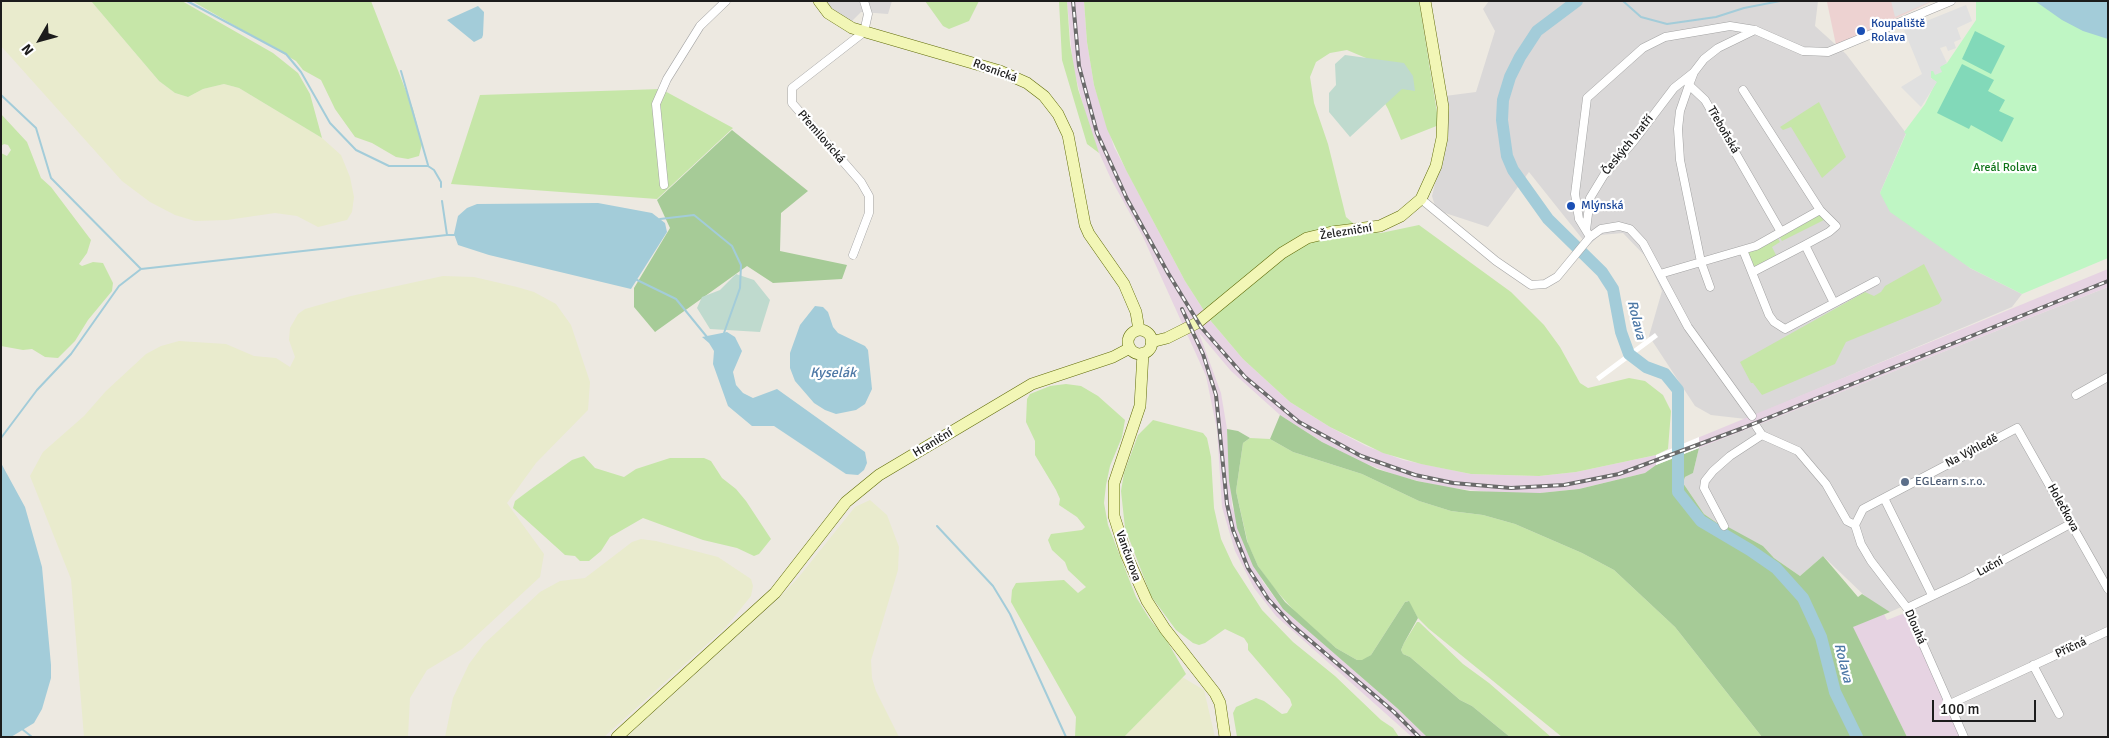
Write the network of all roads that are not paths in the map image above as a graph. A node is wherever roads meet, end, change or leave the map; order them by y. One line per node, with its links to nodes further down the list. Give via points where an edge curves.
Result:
1 (726, 1): 11 (street, via 700,26 667,79 656,104)
2 (819, 1): 7 (street, Rosnická, via 835,18)
3 (864, 1): 7 (street, via 868,14)
4 (1425, 1): 12 (street, Železniční, via 1443,107 1442,138 1436,166)
5 (1951, 1): 6 (street, via 1828,52 1803,51)
6 (1754, 30): 8 (street, Českých bratří, via 1718,48); 15 (street, via 1730,26 1658,40 1643,48 1587,98 1575,194)
7 (864, 32): 18 (street, Přemilovická, via 792,88 792,103 861,182 869,196 869,213); 25 (street, Rosnická, via 1000,71 1027,83 1044,96 1068,135 1085,225 1124,284 1136,312)
8 (1694, 72): 9 (street, Českých bratří); 15 (street, Českých bratří, via 1674,88 1600,181 1590,198)
9 (1689, 85): 14 (street, Třeboňská, via 1705,100); 19 (street, via 1680,111 1678,137)
10 (1743, 90): 13 (street)
11 (664, 185)
12 (1421, 199): 15 (street, via 1496,261 1531,285 1552,281); 26 (street, Železniční, via 1402,216 1380,226 1307,238 1282,253 1197,323)
13 (1820, 210): 14 (street); 16 (street, via 1836,226)
14 (1781, 232): 17 (street)
15 (1587, 237): 21 (street, via 1607,226 1630,229 1643,243)
16 (1805, 245): 20 (street); 24 (street)
17 (1743, 250): 19 (street); 20 (street)
18 (853, 255)
19 (1701, 262): 21 (street); 23 (street)
20 (1753, 272): 24 (street, via 1769,315 1785,329)
21 (1660, 274): 31 (street, via 1688,328)
22 (1876, 281): 24 (street)
23 (1710, 287)
24 (1834, 303)
25 (1139, 330): 26 (street, via 1148,333); 27 (street, via 1129,336)
26 (1151, 342): 28 (street)
27 (1130, 348): 28 (street, via 1136,353); 46 (street, Hraniční, via 1032,384 879,475 846,502 775,593)
28 (1143, 353): 47 (street, Vančurova, via 1140,406 1114,483 1114,516 1147,602 1215,692)
29 (2108, 377): 30 (street)
30 (2076, 395)
31 (1752, 416)
32 (1756, 426): 34 (street)
33 (2017, 428): 35 (street, Na Výhledě); 36 (street, Holečkova)
34 (1762, 435): 37 (street, via 1798,451 1826,484 1847,521); 38 (street, via 1730,456 1705,481 1704,488)
35 (1884, 498): 37 (street, Na Výhledě, via 1863,509); 40 (street)
36 (2072, 523): 39 (street, Holečkova); 40 (street, Luční)
37 (1855, 524): 41 (street, Dlouhá, via 1871,561)
38 (1724, 526)
39 (2108, 589)
40 (1932, 595): 41 (street, Luční)
41 (1906, 608): 44 (street, Dlouhá)
42 (2108, 631): 43 (street, Příčná)
43 (2034, 665): 44 (street, Příčná); 45 (street)
44 (1950, 704): 48 (street, Dlouhá)
45 (2059, 714)
46 (617, 737)
47 (1225, 737)
48 (1964, 737)

